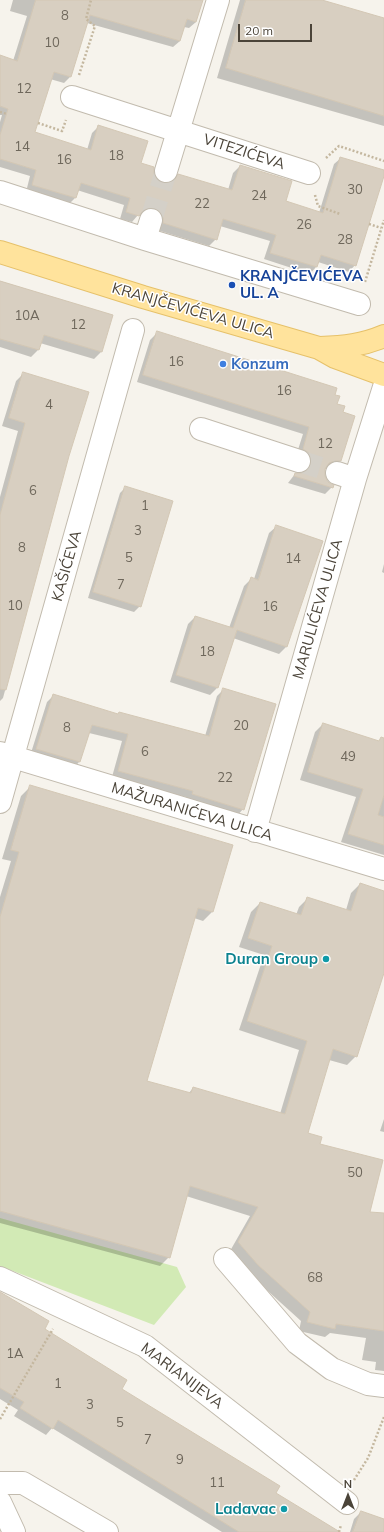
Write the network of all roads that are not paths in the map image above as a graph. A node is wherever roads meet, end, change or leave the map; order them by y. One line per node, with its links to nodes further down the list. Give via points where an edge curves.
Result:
1 (218, 0): 3 (street)
2 (72, 97): 3 (street, VITEZIĆEVA)
3 (178, 131): 4 (street); 5 (street, VITEZIĆEVA)
4 (166, 171)
5 (309, 173)
6 (0, 192): 8 (street, via 148,229)
7 (0, 252): 11 (main road, KRANJČEVIĆEVA ULICA)
8 (359, 304)
9 (134, 330): 16 (street, KAŠIĆEVA)
10 (384, 336): 11 (main road, via 351,347)
11 (319, 348): 12 (main road, KRANJČEVIĆEVA ULICA, via 342,360)
12 (384, 375)
13 (384, 387): 18 (street, MARULIĆEVA ULICA, via 346,476)
14 (201, 429): 15 (street)
15 (299, 461)
16 (7, 755): 17 (street, KAŠIĆEVA); 18 (street, MAŽURANIĆEVA ULICA)
17 (0, 802)
18 (254, 831): 19 (street, MAŽURANIĆEVA ULICA)
19 (384, 869)
20 (225, 1259): 22 (street, via 296,1343 332,1369 368,1384)
21 (0, 1278): 24 (street, MARIANIJEVA, via 145,1346)
22 (384, 1386)
23 (0, 1483): 27 (street, via 23,1483)
24 (348, 1495)
25 (0, 1502): 26 (street)
26 (14, 1532)
27 (107, 1532)

